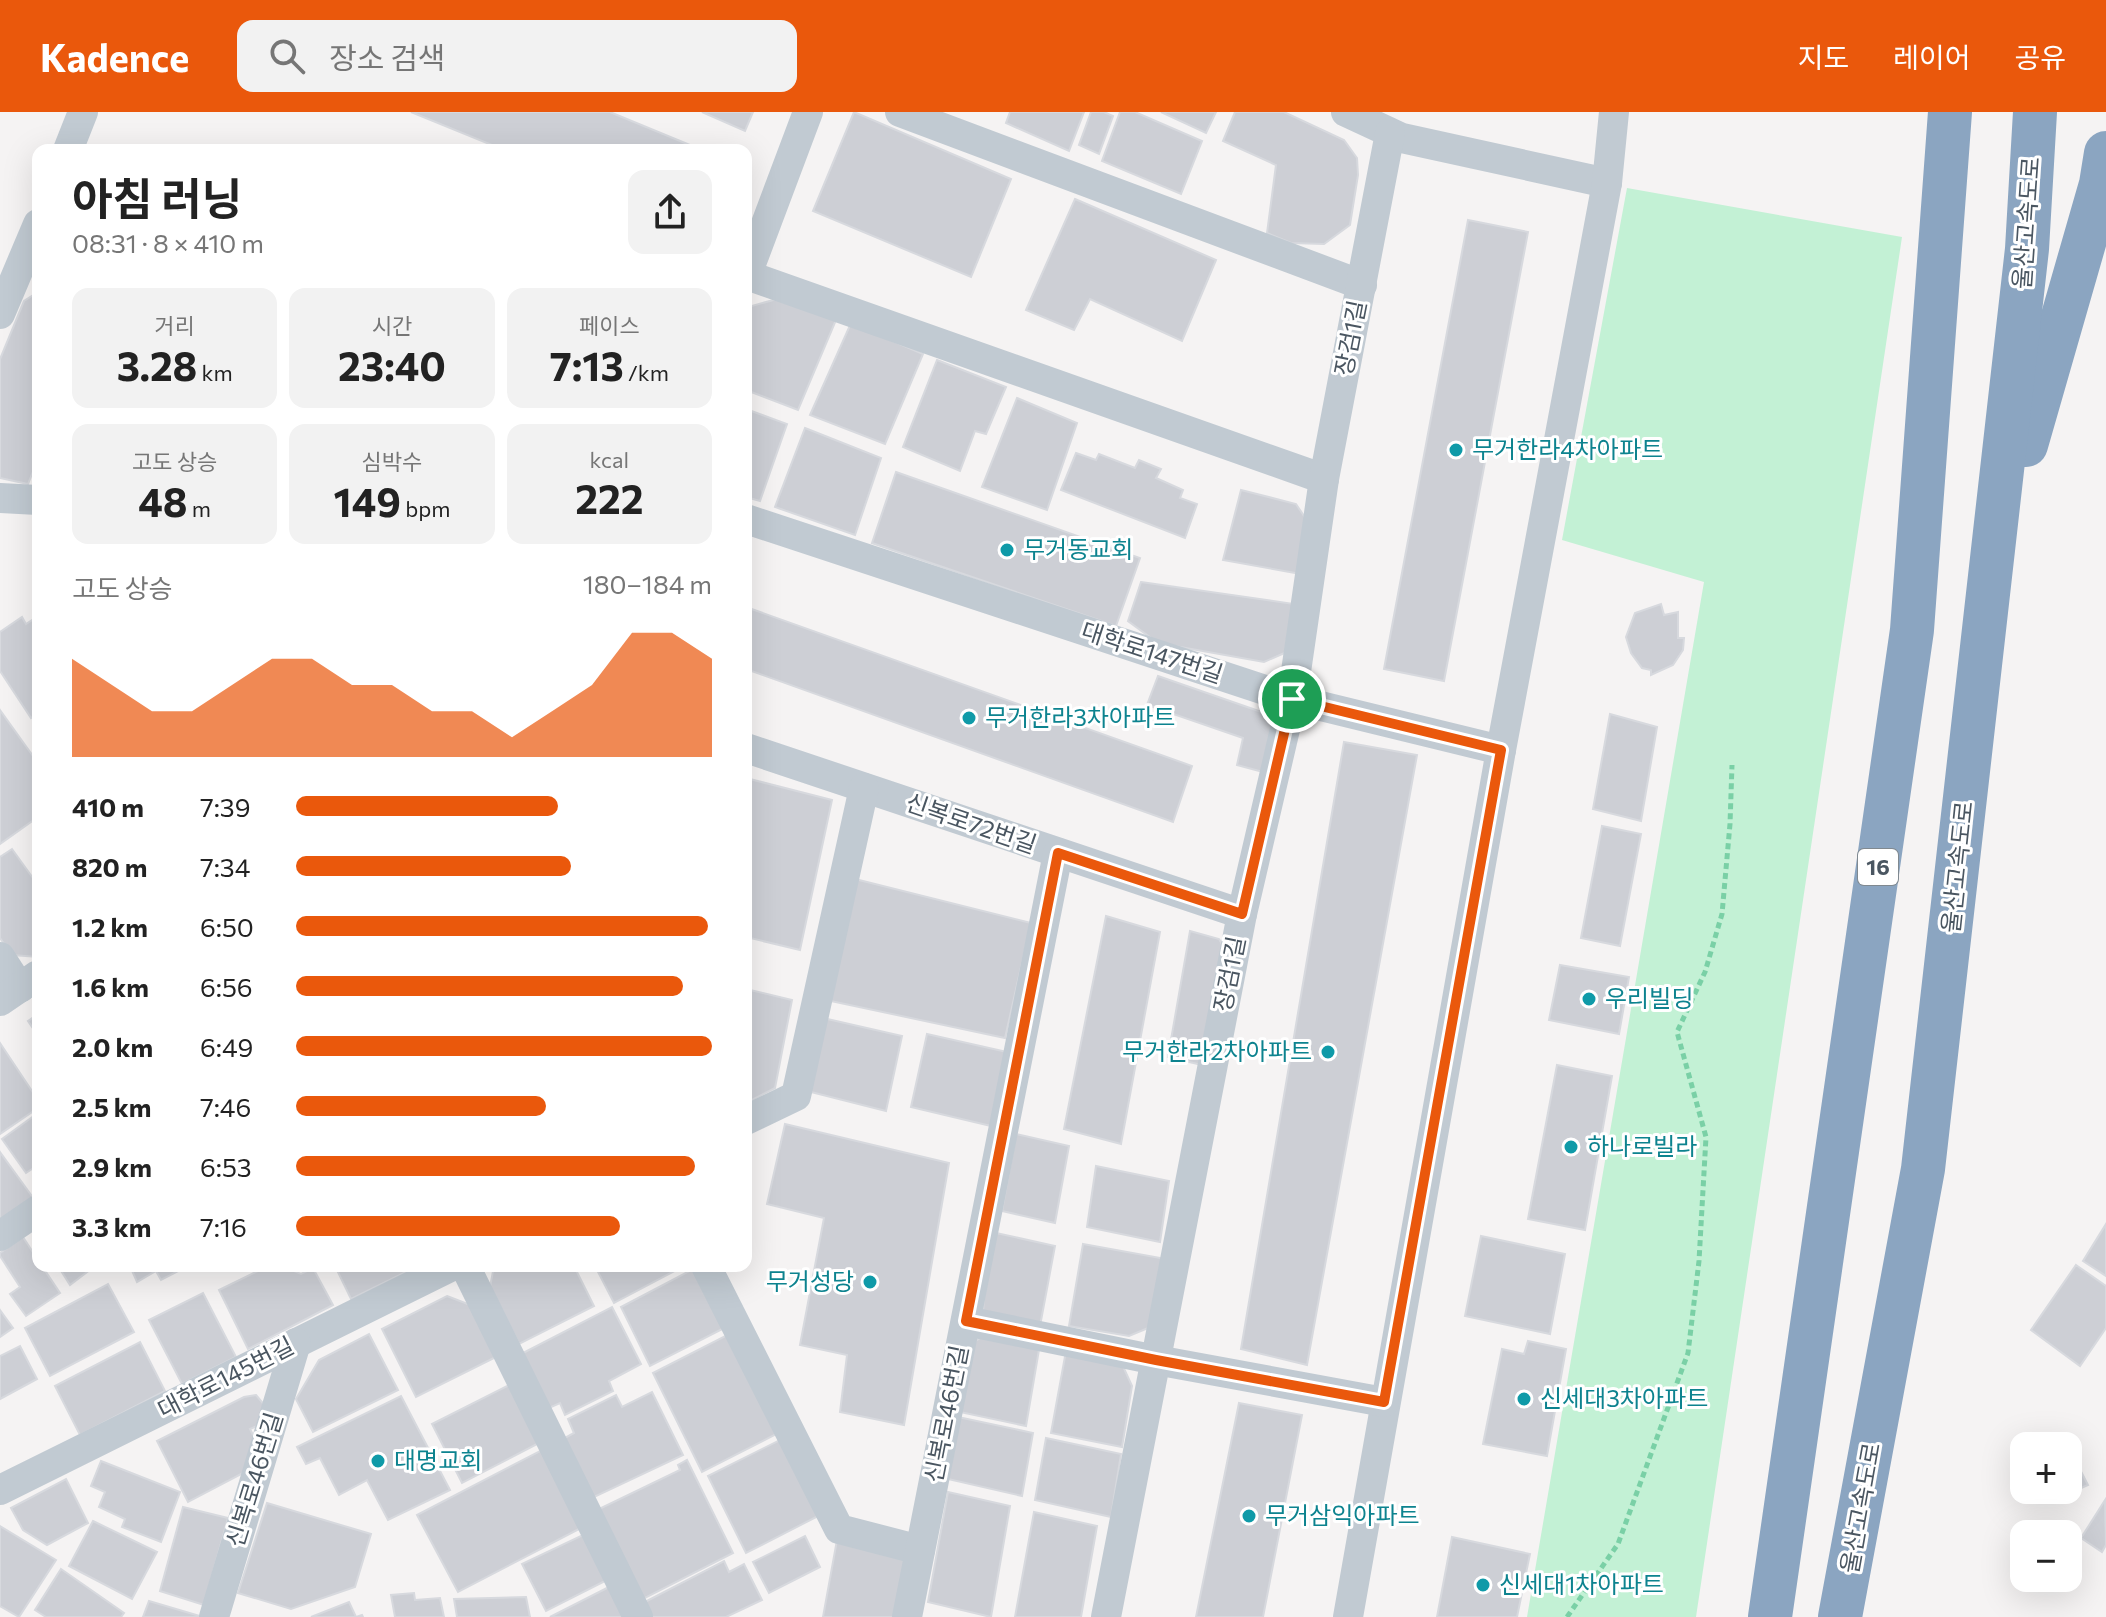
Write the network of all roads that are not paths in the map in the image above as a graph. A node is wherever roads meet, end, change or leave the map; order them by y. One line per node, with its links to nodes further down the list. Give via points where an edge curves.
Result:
1 (83, 112): 9 (street)
2 (808, 112): 13 (street)
3 (900, 112): 15 (street, 장검1길)
4 (1346, 112): 8 (street)
5 (1614, 112): 11 (street)
6 (1950, 112): 47 (highway, 16, via 1912,630)
7 (2035, 112): 21 (highway, 울산고속도로, via 2027,249)
8 (1390, 133): 11 (street); 15 (street, 장검1길)
9 (70, 144)
10 (2106, 153): 21 (highway)
11 (1607, 183): 24 (street)
12 (32, 247): 16 (street)
13 (752, 260)
14 (752, 278): 17 (street)
15 (1362, 285): 17 (street, 장검1길)
16 (0, 314)
17 (1324, 479): 22 (street, 장검1길)
18 (0, 498): 19 (street)
19 (32, 500)
20 (752, 521): 22 (street, 대학로147번길)
21 (1992, 567): 48 (highway, 울산고속도로, via 1923,1169)
22 (1292, 699): 24 (street, 대학로147번길); 27 (street, 장검1길)
23 (752, 750): 25 (street, 신복로72번길)
24 (1501, 750): 39 (street)
25 (864, 788): 26 (street, 신복로72번길); 30 (street, via 796,1096)
26 (1058, 853): 27 (street, 신복로72번길); 36 (street, 신복로46번길)
27 (1242, 914): 38 (street, 장검1길)
28 (0, 957): 29 (street)
29 (19, 988)
30 (752, 1117)
31 (32, 1214): 32 (street)
32 (0, 1236)
33 (440, 1272): 37 (street, 대학로145번길)
34 (468, 1272): 43 (street)
35 (709, 1272): 41 (street, via 839,1529)
36 (966, 1321): 38 (street); 41 (street, 신복로46번길)
37 (296, 1343): 40 (street, 대학로145번길); 42 (street, 신복로46번길)
38 (1156, 1360): 39 (street); 45 (street, 장검1길)
39 (1384, 1402): 46 (street)
40 (0, 1490)
41 (920, 1550): 44 (street, 신복로46번길)
42 (214, 1617)
43 (638, 1617)
44 (907, 1617)
45 (1106, 1617)
46 (1348, 1617)
47 (1770, 1617)
48 (1840, 1617)

